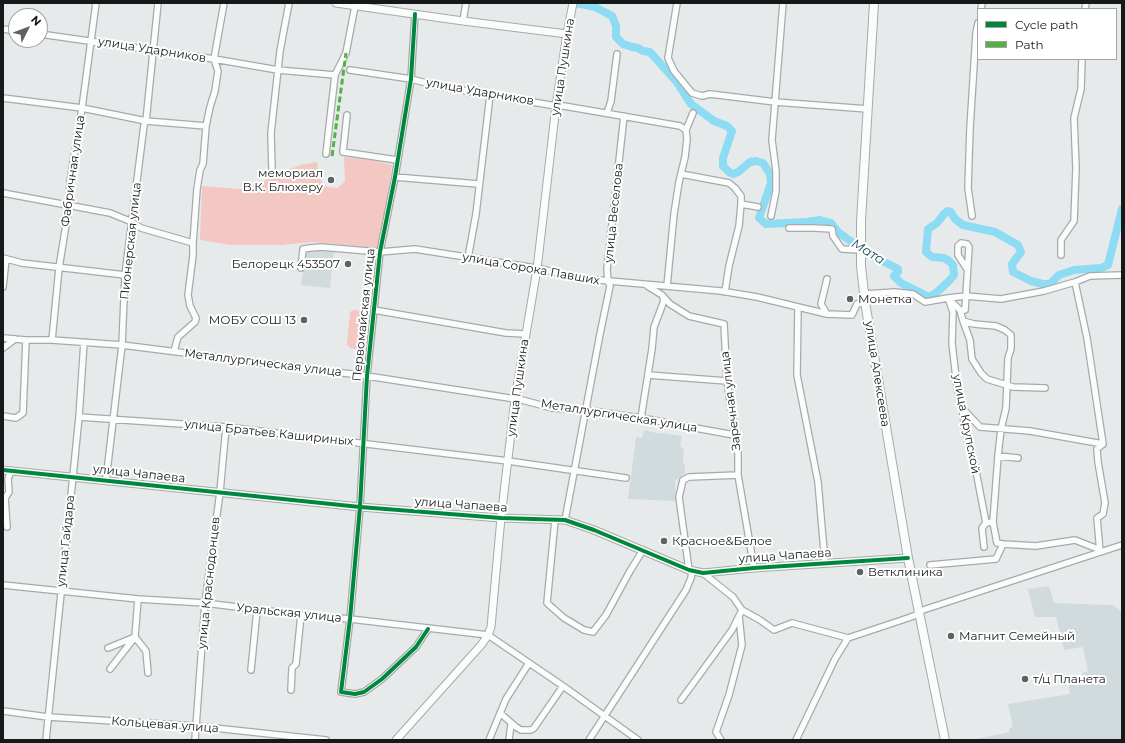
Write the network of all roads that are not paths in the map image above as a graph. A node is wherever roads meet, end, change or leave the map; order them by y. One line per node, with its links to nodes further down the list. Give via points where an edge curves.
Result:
1 (96, 3): 17 (street, Фабричная улица)
2 (158, 3): 18 (street, Пионерская улица)
3 (224, 3): 20 (street)
4 (289, 3): 22 (street)
5 (336, 3): 11 (street)
6 (466, 3): 13 (street)
7 (573, 3): 15 (street, улица Пушкина)
8 (677, 3): 28 (street, via 668,58 674,71 692,93)
9 (783, 3): 28 (street)
10 (874, 3): 31 (main road, улица Алексеева)
11 (359, 4): 12 (street); 24 (street, via 346,53)
12 (415, 14): 13 (street); 25 (street, Первомайская улица)
13 (463, 22): 15 (street)
14 (977, 28): 50 (street, via 968,188)
15 (566, 34): 29 (street, улица Пушкина)
16 (48, 35): 17 (street, улица Ударников)
17 (90, 41): 18 (street, улица Ударников); 30 (street, Фабричная улица)
18 (153, 51): 20 (street, улица Ударников); 36 (street, Пионерская улица)
19 (617, 54): 32 (street)
20 (214, 59): 22 (street, улица Ударников); 37 (street, via 218,71)
21 (1082, 60): 56 (street, via 1081,89 1074,118 1074,221 1061,240)
22 (278, 70): 24 (street, улица Ударников); 41 (street, via 272,133)
23 (350, 70): 25 (street, улица Ударников)
24 (335, 75): 39 (street)
25 (411, 79): 26 (street, улица Ударников); 40 (street, Первомайская улица)
26 (490, 95): 29 (street, улица Ударников); 44 (street)
27 (3, 98): 30 (street)
28 (776, 102): 31 (street); 49 (street, via 772,140 776,191)
29 (556, 106): 32 (street, улица Ударников); 61 (street, улица Пушкина)
30 (82, 108): 36 (street); 47 (street, Фабричная улица, via 70,182)
31 (868, 109): 54 (main road, улица Алексеева)
32 (607, 113): 35 (street, улица Ударников)
33 (693, 113): 38 (street)
34 (347, 115): 40 (street, via 343,152)
35 (624, 116): 38 (street, улица Ударников, via 680,126); 66 (street, улица Веселова)
36 (146, 120): 37 (street); 51 (street, Пионерская улица)
37 (206, 126): 53 (street)
38 (686, 130): 42 (street, via 685,157)
39 (326, 154)
40 (397, 160): 43 (street, Первомайская улица)
41 (272, 169)
42 (681, 174): 46 (street, via 728,183 735,188); 69 (street)
43 (395, 177): 44 (street); 55 (street, Первомайская улица)
44 (478, 184): 58 (street, via 476,214)
45 (3, 193): 47 (street)
46 (742, 204): 48 (street); 71 (street)
47 (69, 206): 51 (street, via 110,213); 59 (street, Фабричная улица)
48 (758, 207)
49 (771, 216)
50 (972, 216)
51 (132, 222): 53 (street, via 141,228); 63 (street, Пионерская улица)
52 (789, 228): 54 (street, via 832,229 833,236 842,250)
53 (192, 243): 90 (street, via 188,294 196,318 195,322 178,337)
54 (861, 249): 72 (main road, улица Алексеева)
55 (380, 252): 58 (street, улица Сорока Павших, via 415,250); 60 (street, улица Сорока Павших, via 321,247 303,249); 78 (street, Первомайская улица)
56 (1061, 255)
57 (5, 258): 59 (street); 70 (street)
58 (468, 258): 61 (street, улица Сорока Павших)
59 (60, 268): 63 (street); 86 (street, Фабричная улица)
60 (301, 268)
61 (537, 269): 66 (street, улица Сорока Павших, via 576,278); 82 (street, улица Пушкина)
62 (967, 269): 74 (street)
63 (125, 275): 88 (street, Пионерская улица)
64 (1122, 275): 67 (street, via 1090,276)
65 (827, 279): 80 (street, via 821,304)
66 (608, 281): 68 (street, улица Сорока Павших); 98 (street, улица Веселова, via 610,286)
67 (1075, 282): 74 (street, via 1044,292 1001,299); 107 (street, via 1087,338)
68 (645, 284): 69 (street, улица Сорока Павших); 73 (street, Заречная улица)
69 (667, 286): 71 (street, улица Сорока Павших)
70 (3, 287)
71 (725, 292): 77 (street, улица Сорока Павших)
72 (864, 294): 75 (street, via 913,294 925,302); 76 (main road, улица Алексеева)
73 (662, 295): 91 (street, via 664,300 654,327); 93 (street, Заречная улица, via 670,304 690,316 724,324)
74 (966, 296): 75 (street); 79 (street, via 965,310)
75 (948, 298): 79 (street); 97 (street, улица Крупской, via 953,312 954,358)
76 (865, 302): 80 (street, улица Сорока Павших, via 857,304 852,315); 131 (main road, улица Алексеева)
77 (798, 308): 80 (street, улица Сорока Павших); 132 (street, via 796,375 818,482)
78 (374, 310): 82 (street, via 506,333); 92 (street, Первомайская улица)
79 (960, 310): 81 (street)
80 (828, 314)
81 (963, 321): 94 (street, via 970,340 972,359 981,373 987,378); 94 (street, via 996,326 1010,332)
82 (526, 334): 96 (street, улица Пушкина)
83 (3, 338): 84 (street, Металлургическая улица)
84 (15, 339): 85 (street, Металлургическая улица); 89 (street)
85 (26, 340): 86 (street, Металлургическая улица); 99 (street, via 23,413 16,418)
86 (52, 340): 87 (street, Металлургическая улица)
87 (84, 342): 88 (street, Металлургическая улица); 100 (street, улица Гайдара)
88 (122, 345): 90 (street, Металлургическая улица); 102 (street, Пионерская улица)
89 (3, 348)
90 (174, 351): 92 (street, Металлургическая улица)
91 (648, 375): 93 (street); 101 (street)
92 (367, 376): 96 (street, Металлургическая улица); 106 (street, Первомайская улица)
93 (727, 381): 105 (street, Заречная улица)
94 (1007, 385): 95 (street); 104 (street)
95 (1045, 388)
96 (516, 399): 98 (street, Металлургическая улица, via 552,408); 110 (street, улица Пушкина)
97 (962, 408): 104 (street, via 980,427); 124 (street, улица Крупской)
98 (585, 410): 101 (street, Металлургическая улица); 112 (street, улица Веселова)
99 (3, 416)
100 (79, 417): 102 (street, улица Братьев Кашириных); 115 (street, улица Гайдара)
101 (641, 418): 105 (street, Металлургическая улица)
102 (114, 419): 103 (street, улица Братьев Кашириных); 117 (street, Пионерская улица)
103 (226, 427): 106 (street, улица Братьев Кашириных); 118 (street, улица Краснодонцев)
104 (1002, 429): 107 (street, via 1030,431); 108 (street)
105 (734, 435): 114 (street, Заречная улица, via 738,453)
106 (363, 443): 110 (street, улица Братьев Кашириных); 120 (street, Первомайская улица)
107 (1103, 444): 130 (street, via 1097,449 1105,503 1103,514 1097,518)
108 (998, 456): 109 (street); 124 (street)
109 (1018, 458)
110 (508, 461): 112 (street, улица Братьев Кашириных); 121 (street, улица Пушкина)
111 (3, 470): 113 (street, улица Чапаева)
112 (574, 470): 116 (street, улица Братьев Кашириных); 123 (street, улица Веселова)
113 (11, 471): 115 (street, улица Чапаева); 119 (street, via 8,479 9,492)
114 (738, 475): 134 (street, Заречная улица); 135 (street, via 689,477 683,480 679,497)
115 (72, 477): 117 (street, улица Чапаева); 138 (street, улица Гайдара)
116 (626, 478)
117 (106, 480): 118 (street, улица Чапаева)
118 (220, 492): 120 (street, улица Чапаева); 140 (street, улица Краснодонцев)
119 (4, 499): 125 (street)
120 (360, 507): 121 (street, улица Чапаева); 146 (street, Первомайская улица)
121 (501, 518): 122 (street, улица Чапаева); 148 (street, улица Пушкина, via 492,618)
122 (555, 520): 123 (street, улица Чапаева); 129 (street, via 547,603 564,618 584,630 593,632 606,616)
123 (565, 520): 129 (street, улица Чапаева)
124 (989, 522): 126 (street, via 997,543); 128 (street, улица Крупской, via 982,528)
125 (7, 527)
126 (1003, 544): 130 (street, via 1036,546 1075,540); 133 (street, via 996,559)
127 (1122, 545): 130 (street)
128 (984, 547)
129 (643, 550): 135 (street, улица Чапаева)
130 (1099, 551): 143 (street)
131 (908, 558): 132 (street, улица Чапаева); 143 (main road, улица Алексеева)
132 (826, 564): 134 (street, улица Чапаева)
133 (930, 565)
134 (754, 568): 136 (street, улица Чапаева)
135 (691, 571): 136 (street, улица Чапаева); 161 (street, via 686,590)
136 (703, 573): 142 (street, via 733,597)
137 (3, 585): 138 (street, Уральская улица)
138 (61, 590): 139 (street, Уральская улица); 162 (street, улица Гайдара)
139 (138, 599): 140 (street, Уральская улица); 149 (street)
140 (205, 603): 141 (street, Уральская улица); 164 (street, улица Краснодонцев)
141 (257, 610): 144 (street, Уральская улица); 154 (street)
142 (742, 610): 145 (street); 150 (street, via 774,630 792,623)
143 (920, 611): 150 (street, via 916,615); 165 (main road, улица Алексеева)
144 (301, 615): 146 (street, Уральская улица); 157 (street)
145 (739, 616): 158 (street, via 732,630); 174 (street, via 742,645 716,732)
146 (350, 619): 147 (street, Уральская улица); 147 (street, Первомайская улица, via 341,692 354,694 364,692 382,679 416,647)
147 (428, 629): 148 (street, Уральская улица)
148 (488, 635): 152 (street, Уральская улица); 169 (street, улица Пушкина)
149 (135, 637): 151 (street); 153 (street); 155 (street, via 146,651)
150 (848, 638): 175 (street, via 835,659)
151 (108, 648)
152 (529, 663): 156 (street, Уральская улица); 160 (street)
153 (110, 669)
154 (250, 670)
155 (148, 673)
156 (563, 686): 161 (street, Уральская улица); 163 (street, via 534,728 521,730)
157 (291, 690)
158 (681, 700)
159 (3, 711): 162 (street, Кольцевая улица)
160 (500, 713): 163 (street); 170 (street)
161 (605, 716): 172 (street); 173 (street, Уральская улица)
162 (48, 717): 164 (street, Кольцевая улица); 166 (street, улица Гайдара)
163 (511, 724): 171 (street)
164 (196, 726): 167 (street, улица Краснодонцев); 168 (street, Кольцевая улица)
165 (943, 739)
166 (46, 740)
167 (195, 740)
168 (326, 740)
169 (396, 740)
170 (489, 740)
171 (509, 740)
172 (589, 740)
173 (638, 740)
174 (721, 740)
175 (796, 740)

